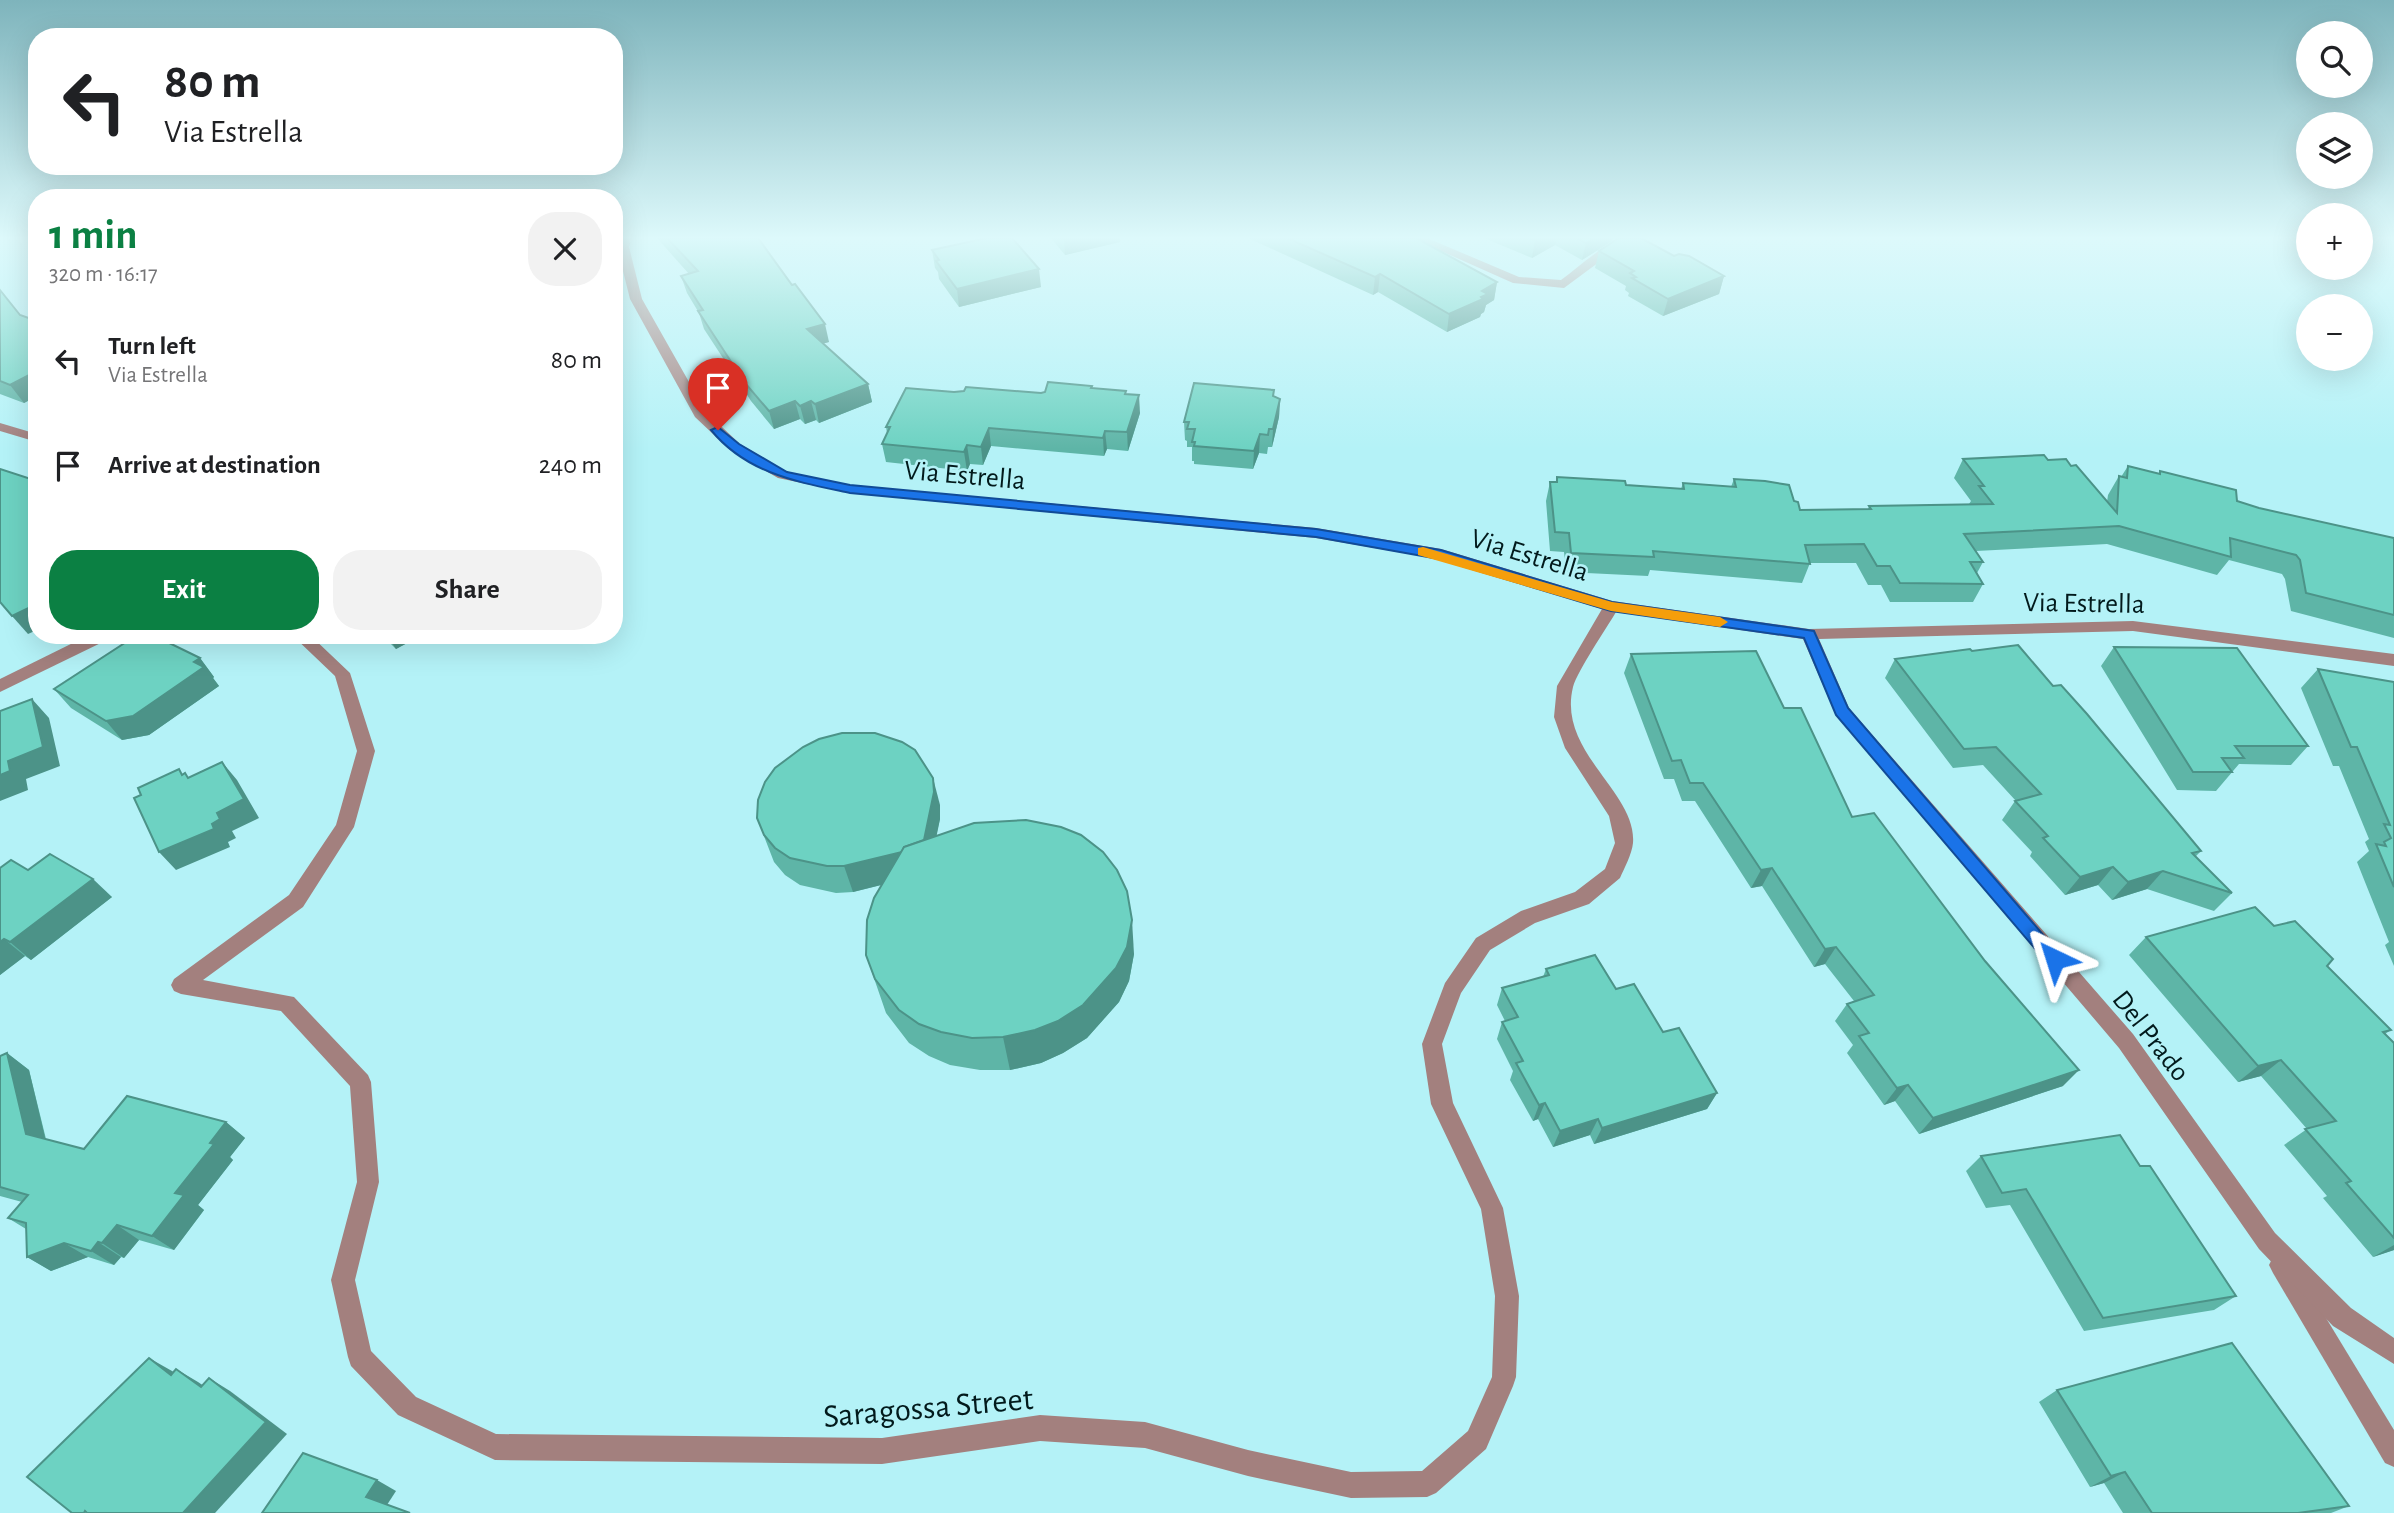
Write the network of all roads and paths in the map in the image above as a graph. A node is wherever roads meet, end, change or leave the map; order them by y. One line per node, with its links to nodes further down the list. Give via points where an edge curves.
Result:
1 (641, 309): 4 (street, Via Estrella, via 701,414 734,447 783,475 850,489 1316,533 1441,554)
2 (0, 427): 3 (street)
3 (28, 435)
4 (1611, 606): 5 (street, Via Estrella); 7 (street, Saragossa Street, via 1565,686 1563,717 1574,748 1618,815 1624,844 1613,873 1582,898 1528,917 1483,944 1452,989 1433,1044 1442,1104 1492,1208 1507,1296 1504,1377 1476,1440 1427,1484 1351,1485 1145,1435 1040,1428 882,1451 495,1447 407,1406 360,1357 344,1280 368,1182 360,1082 287,1003 181,985 296,901 345,827 366,751 342,673)
5 (1809, 634): 8 (street, Via Estrella, via 2133,626); 10 (street, Del Prado, via 1842,711 2126,1041)
6 (85, 644): 9 (street)
7 (310, 644)
8 (2394, 660)
9 (0, 686)
10 (2267, 1241): 11 (street, Del Prado, via 2342,1317); 12 (street)
11 (2394, 1352)
12 (2394, 1454)

